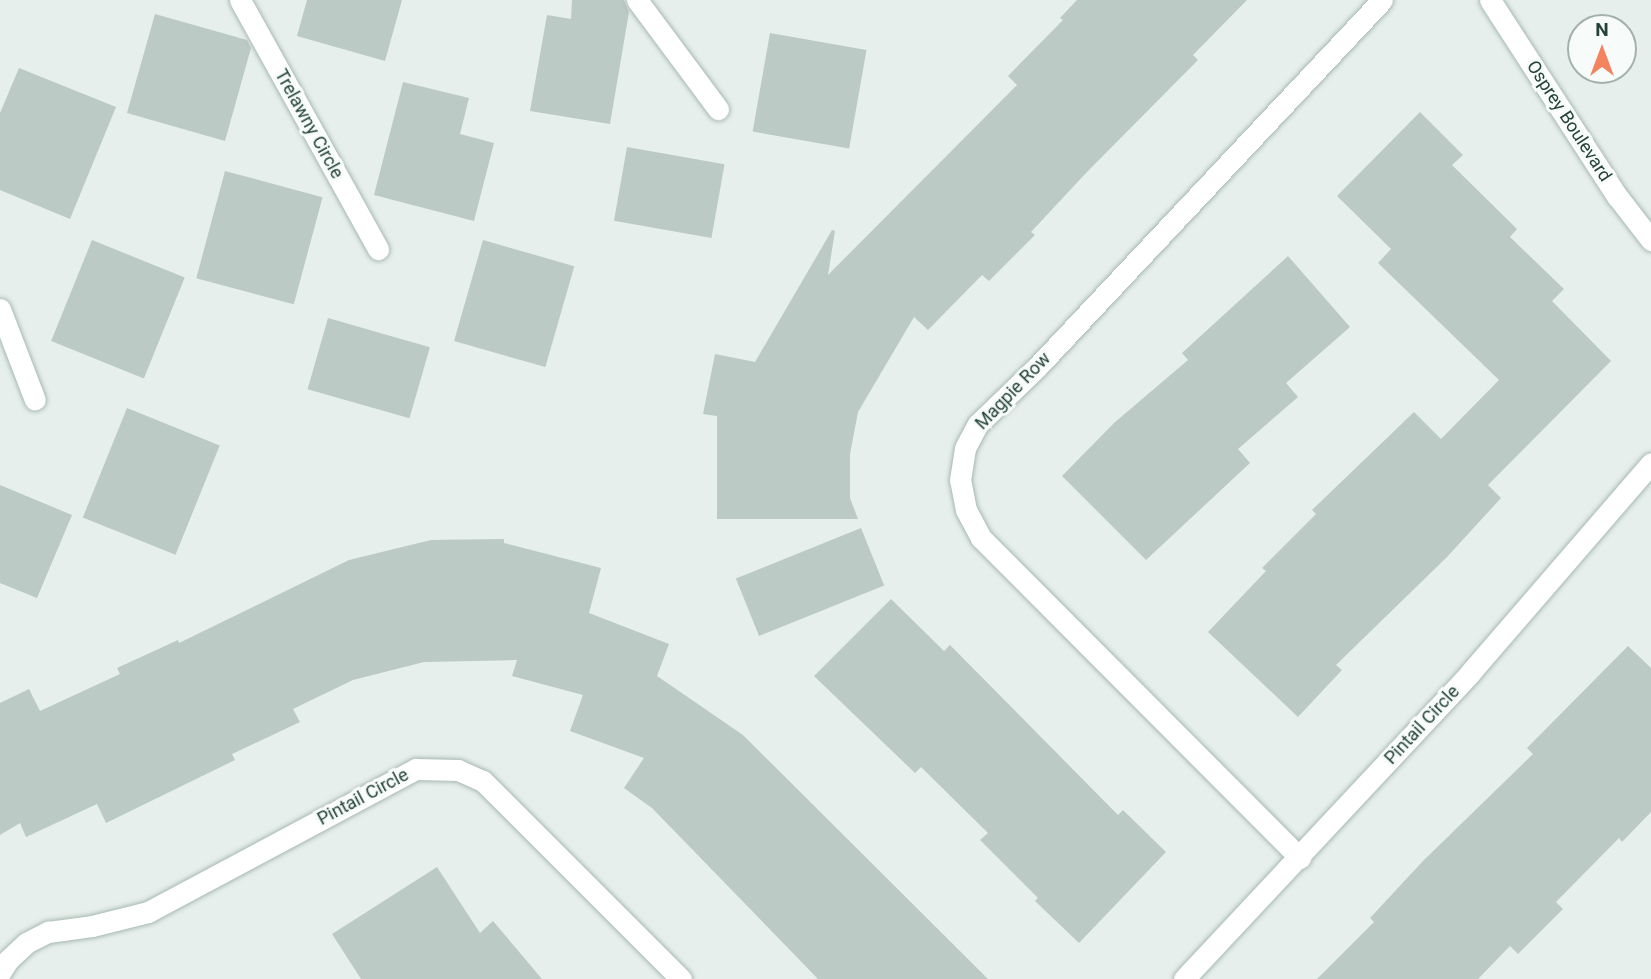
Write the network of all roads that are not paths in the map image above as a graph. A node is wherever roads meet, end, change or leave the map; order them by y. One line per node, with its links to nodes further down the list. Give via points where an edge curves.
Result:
1 (240, 0): 7 (street, Trelawny Circle)
2 (637, 0): 5 (street)
3 (1382, 0): 11 (street, Magpie Row, via 978,424 965,448 960,480 966,510 981,538)
4 (1490, 0): 6 (street, Osprey Boulevard, via 1617,196)
5 (718, 109)
6 (1651, 240)
7 (378, 249)
8 (0, 309): 9 (street)
9 (35, 400)
10 (1651, 463): 11 (street, Pintail Circle, via 1470,673)
11 (1300, 858): 14 (street, Pintail Circle)
12 (0, 973): 13 (street, Pintail Circle, via 26,943 48,932 148,912 416,769 458,770 483,781)
13 (681, 979)
14 (1184, 979)

